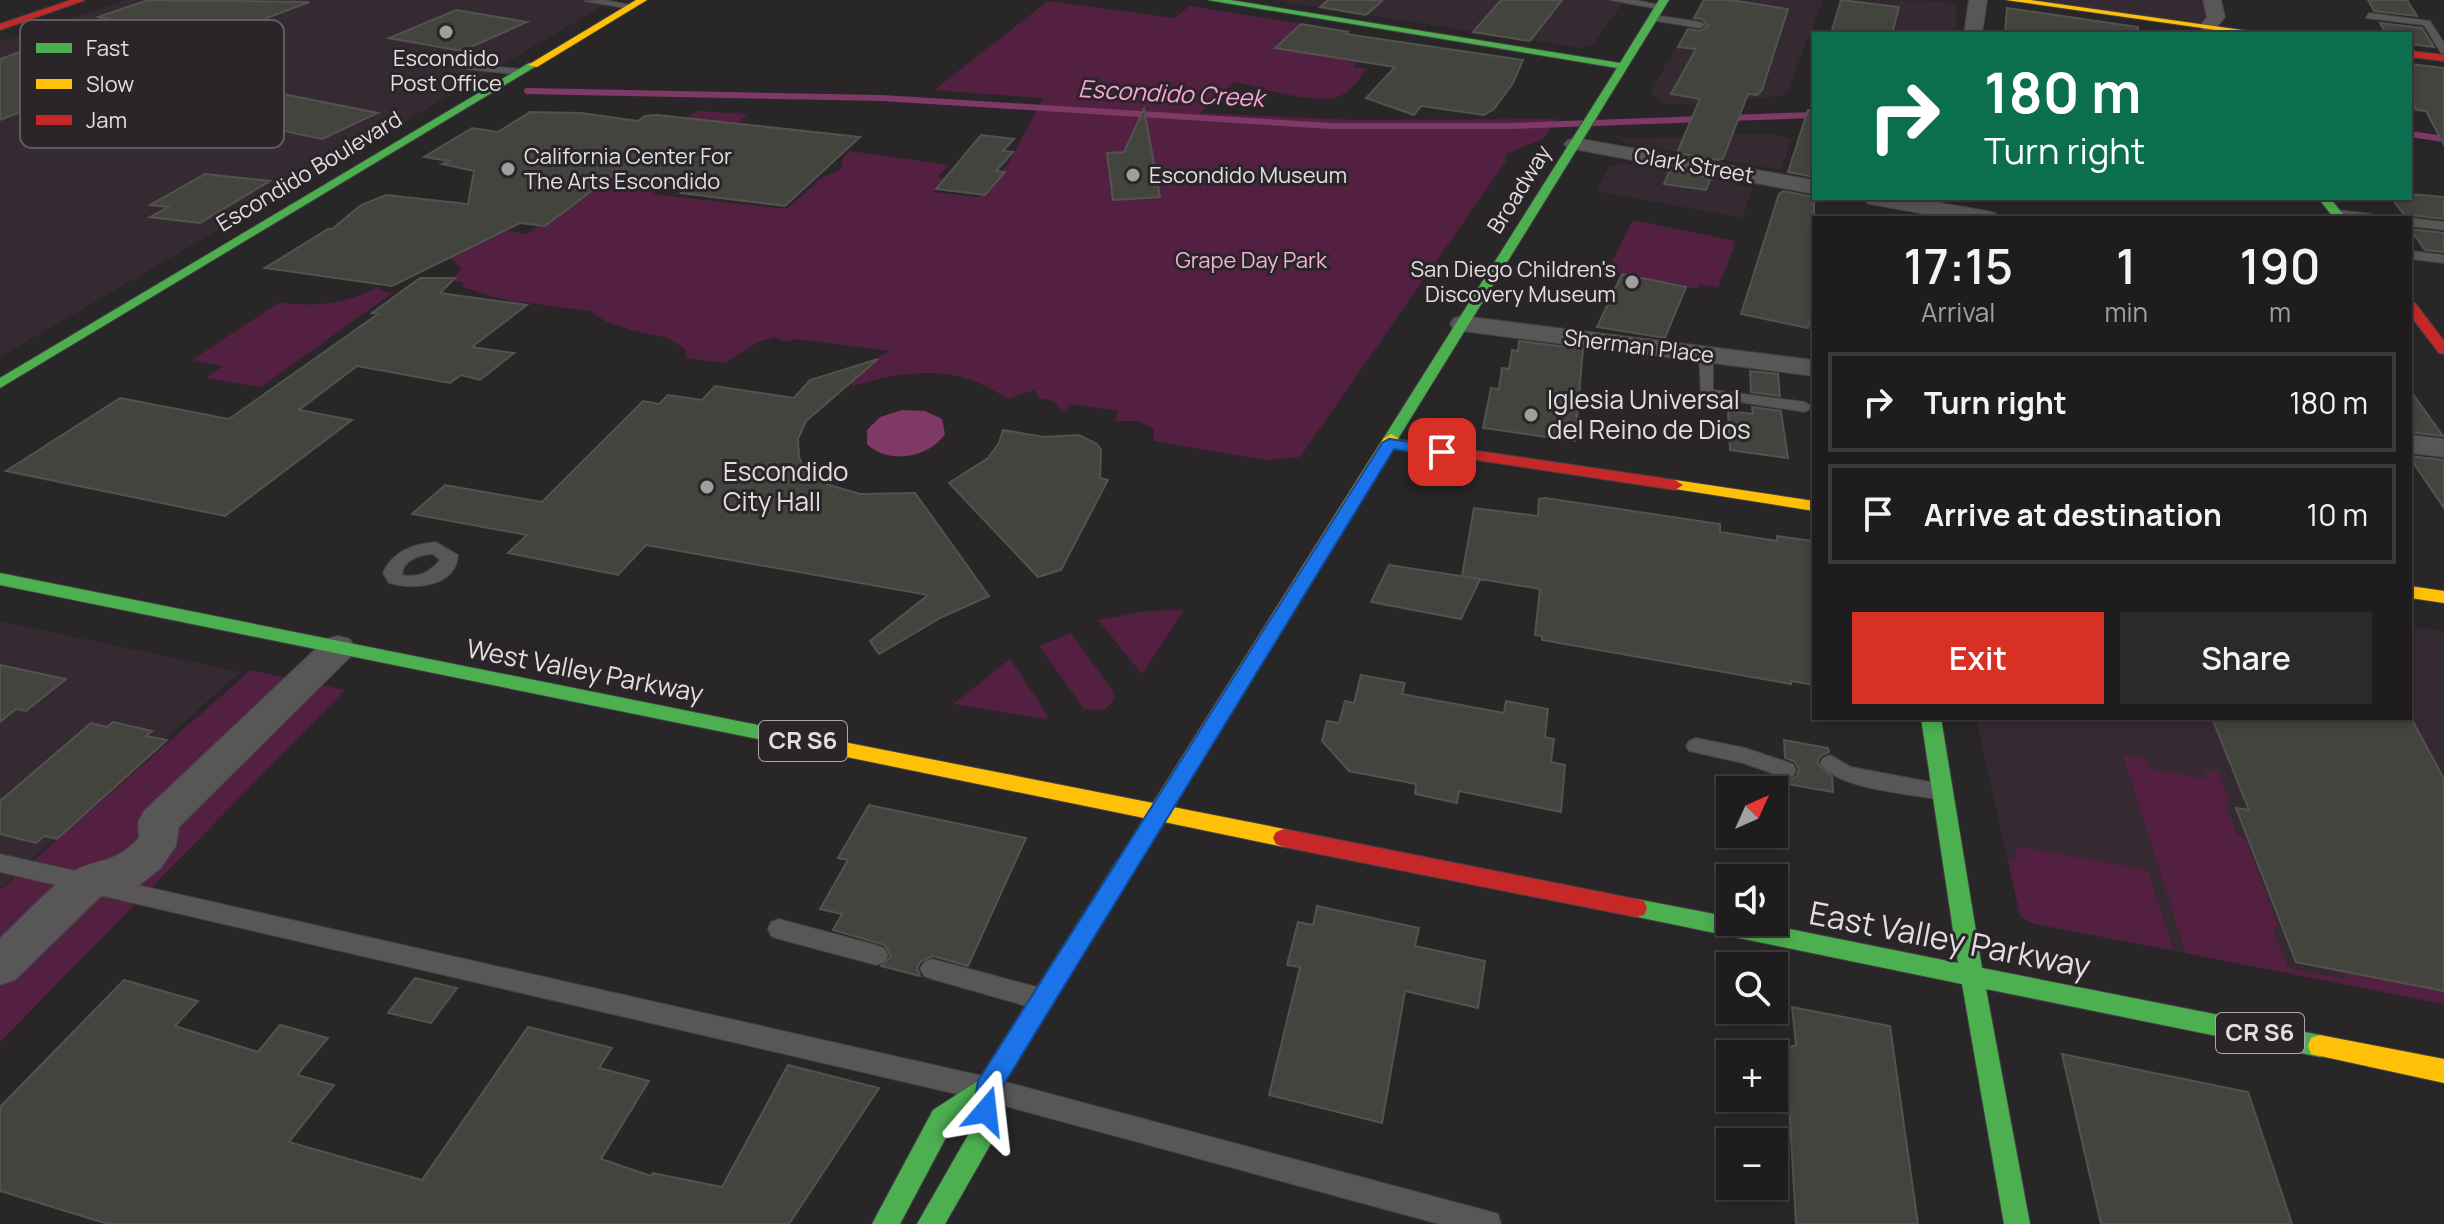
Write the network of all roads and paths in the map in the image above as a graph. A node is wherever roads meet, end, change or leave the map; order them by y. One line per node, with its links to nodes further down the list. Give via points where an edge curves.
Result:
1 (32, 0): 12 (main road)
2 (80, 0): 15 (main road)
3 (1213, 0): 10 (main road)
4 (1615, 0): 11 (lane)
5 (1978, 0): 19 (street)
6 (2011, 0): 18 (main road)
7 (2212, 0): 18 (street, via 2216,17)
8 (589, 1): 9 (lane)
9 (636, 3): 26 (main road, Escondido Boulevard)
10 (1276, 5): 24 (main road)
11 (1659, 8): 16 (lane); 24 (main road, Broadway)
12 (0, 10)
13 (2369, 16): 21 (lane, via 2427,23)
14 (20, 20): 17 (main road)
15 (21, 20)
16 (1700, 25)
17 (0, 27)
18 (2206, 30): 20 (main road)
19 (1973, 32)
20 (2236, 32)
21 (2444, 51)
22 (2412, 54): 23 (main road)
23 (2444, 58)
24 (1622, 66): 27 (main road, Broadway)
25 (470, 67): 26 (lane)
26 (521, 72): 43 (main road, Escondido Boulevard)
27 (1579, 138): 28 (street, Clark Street); 39 (main road, Broadway)
28 (1812, 187)
29 (1889, 200): 31 (street)
30 (2326, 200): 33 (main road)
31 (1957, 210): 32 (street)
32 (1980, 216)
33 (2338, 216)
34 (2412, 222): 35 (lane)
35 (2444, 226)
36 (2412, 255): 37 (lane)
37 (2444, 259)
38 (2412, 309): 40 (main road)
39 (1463, 324): 41 (street, Sherman Place); 45 (main road, Broadway)
40 (2444, 350)
41 (1706, 354): 42 (street, Sherman Place); 44 (lane, via 1706,393)
42 (1812, 368)
43 (0, 384)
44 (1805, 407)
45 (1389, 443): 48 (main road); 58 (main road, Broadway)
46 (2412, 444): 47 (street)
47 (2444, 448)
48 (1812, 506)
49 (0, 579): 52 (main road, West Valley Parkway / CR S6)
50 (2412, 592): 51 (main road)
51 (2444, 597)
52 (338, 648): 58 (main road, West Valley Parkway / CR S6); 60 (street, via 158,822 156,846 146,857 123,874)
53 (1931, 720): 57 (main road)
54 (1696, 746): 55 (lane)
55 (1786, 763)
56 (1836, 772): 57 (lane)
57 (1943, 793): 65 (main road)
58 (1160, 814): 65 (main road, East Valley Parkway / CR S6); 66 (main road, Broadway)
59 (0, 863): 60 (lane)
60 (87, 884): 63 (street); 68 (lane)
61 (779, 929): 62 (lane)
62 (876, 955)
63 (0, 966)
64 (932, 969): 66 (lane)
65 (1972, 975): 67 (main road, East Valley Parkway / CR S6); 72 (main road)
66 (1044, 999): 68 (main road, Broadway)
67 (2444, 1071)
68 (987, 1089): 69 (main road, via 942,1119); 70 (main road, via 984,1133); 71 (lane)
69 (885, 1224)
70 (930, 1224)
71 (1488, 1224)
72 (2017, 1224)

